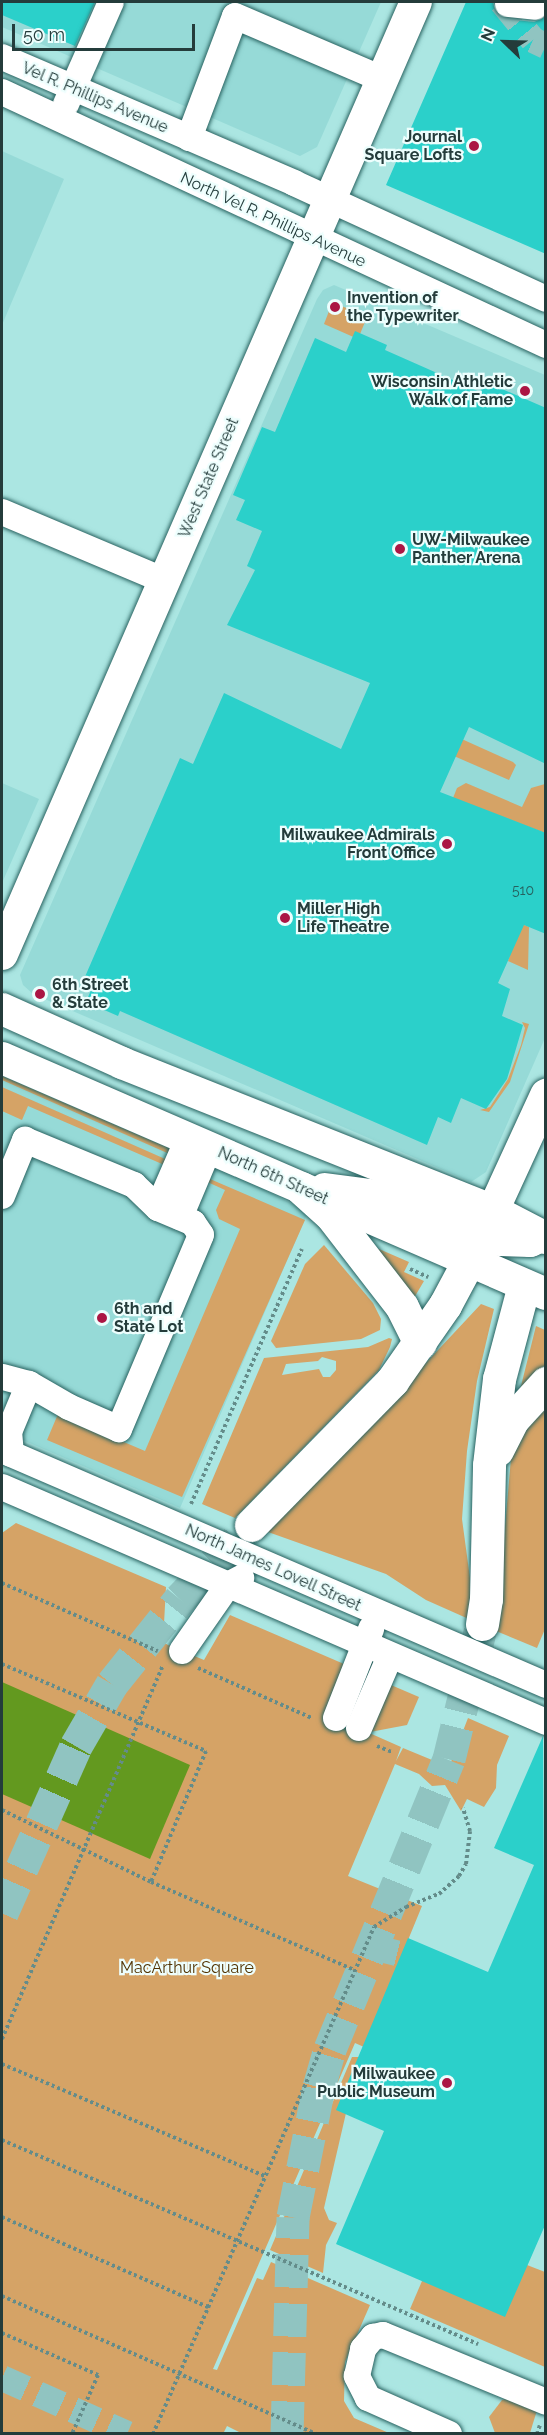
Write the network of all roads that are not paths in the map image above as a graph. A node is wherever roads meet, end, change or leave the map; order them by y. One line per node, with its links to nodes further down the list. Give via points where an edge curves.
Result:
1 (111, 2): 7 (street)
2 (416, 2): 6 (main road, West State Street)
3 (508, 4): 4 (street)
4 (535, 7)
5 (2, 57): 7 (street, Vel R. Phillips Avenue)
6 (382, 79): 10 (street, via 235,16); 11 (main road, West State Street)
7 (73, 88): 9 (street); 10 (street, Vel R. Phillips Avenue)
8 (2, 92): 9 (street, North Vel R. Phillips Avenue)
9 (60, 118): 12 (street, North Vel R. Phillips Avenue)
10 (189, 138): 11 (street)
11 (330, 199): 12 (main road, West State Street); 13 (street)
12 (315, 238): 14 (street, North Vel R. Phillips Avenue); 18 (main road, West State Street)
13 (410, 238): 14 (street); 15 (street)
14 (394, 277): 16 (street, North Vel R. Phillips Avenue)
15 (546, 298)
16 (546, 345)
17 (2, 512): 18 (street)
18 (165, 581): 19 (main road, West State Street)
19 (2, 954)
20 (2, 1009): 28 (main road, North 6th Street)
21 (2, 1058): 23 (main road, North 6th Street)
22 (546, 1095): 28 (main road)
23 (199, 1143): 24 (main road, North 6th Street); 26 (street)
24 (301, 1188): 28 (main road, North 6th Street); 30 (highway, via 331,1215 402,1307)
25 (2, 1196): 26 (street, via 25,1140 134,1185)
26 (169, 1213): 33 (street, via 193,1223 201,1235 119,1429 69,1407)
27 (544, 1234): 28 (main road, via 516,1242); 29 (main road)
28 (482, 1235): 29 (main road, North 6th Street); 30 (highway)
29 (535, 1289): 35 (highway, via 499,1379)
30 (420, 1343): 37 (highway, via 392,1381)
31 (2, 1377): 33 (street)
32 (546, 1383): 35 (highway, via 513,1419)
33 (37, 1387): 34 (street, via 9,1432)
34 (6, 1452): 38 (street, North James Lovell Street)
35 (489, 1465): 41 (highway)
36 (2, 1487): 39 (street, North James Lovell Street)
37 (251, 1525)
38 (264, 1564): 39 (street); 40 (street, North James Lovell Street)
39 (228, 1586): 42 (street, North James Lovell Street); 43 (street)
40 (362, 1606): 42 (street, via 371,1617); 45 (street, North James Lovell Street)
41 (482, 1624)
42 (367, 1646): 44 (street, North James Lovell Street); 46 (street)
43 (175, 1653)
44 (390, 1656): 47 (street, North James Lovell Street); 48 (street)
45 (546, 1685)
46 (336, 1718)
47 (546, 1722)
48 (359, 1728)
49 (546, 2402): 50 (street, via 383,2335 373,2337 363,2349 357,2376 368,2398)
50 (449, 2433)

